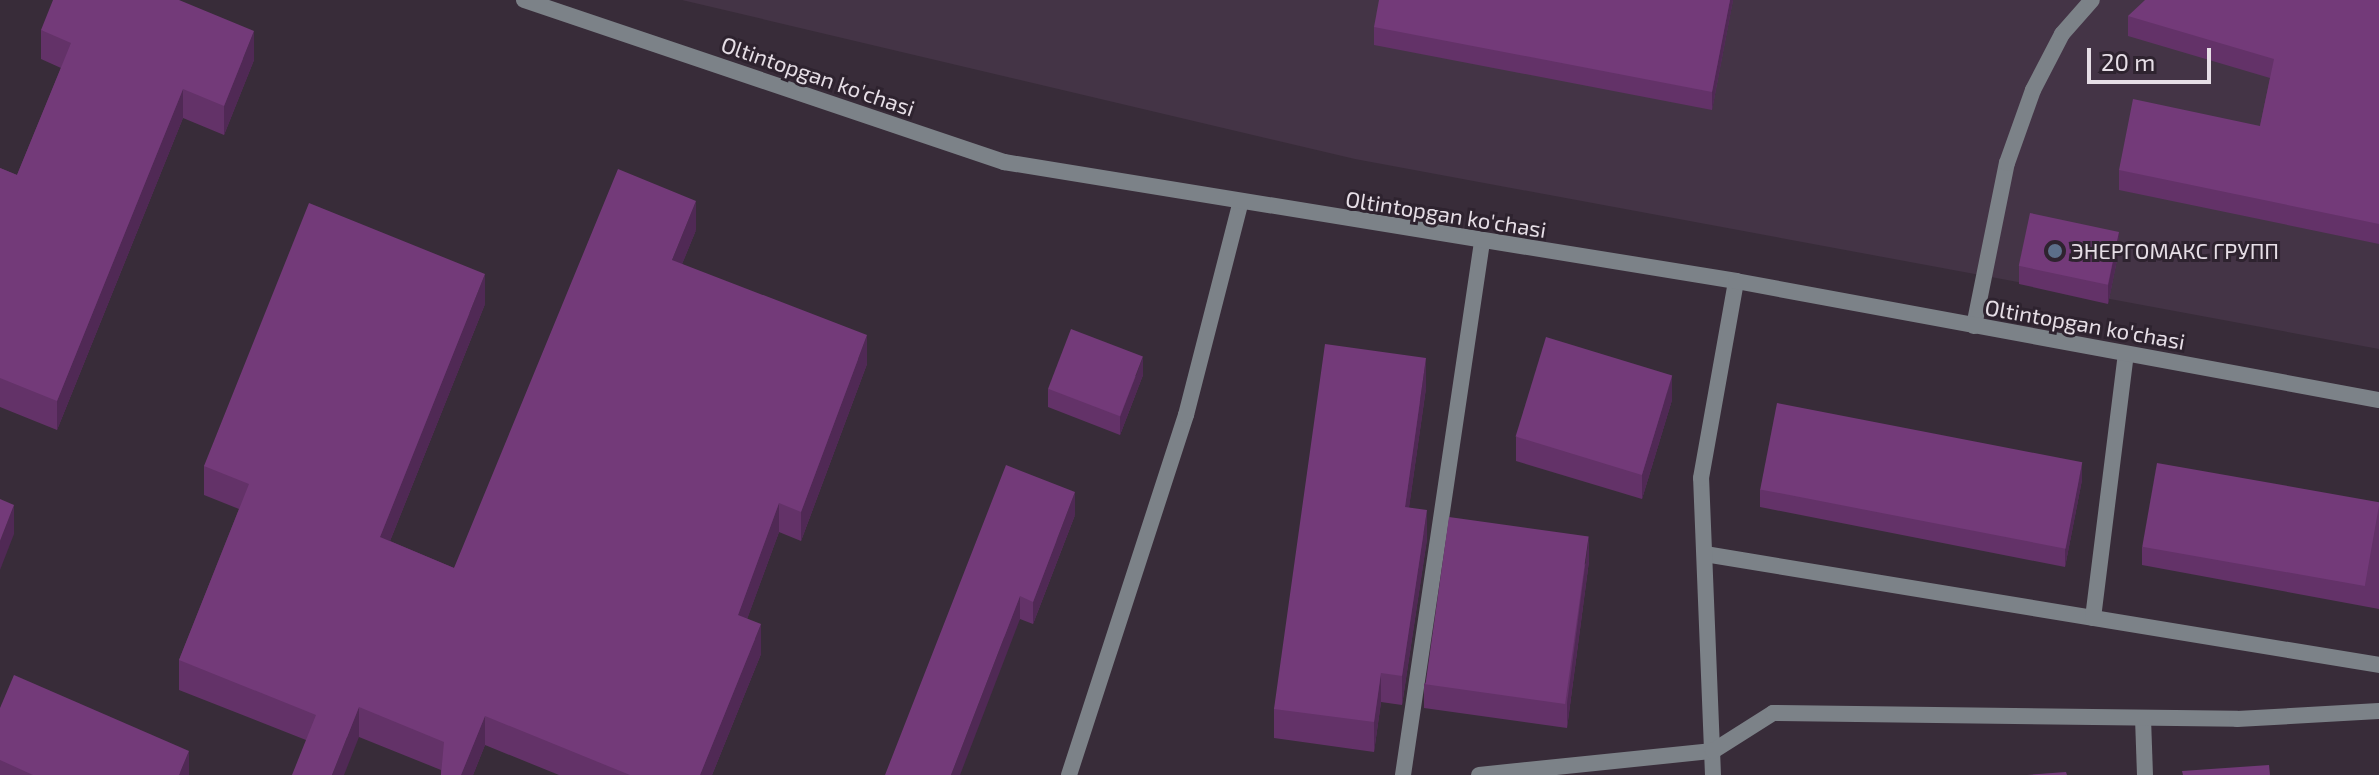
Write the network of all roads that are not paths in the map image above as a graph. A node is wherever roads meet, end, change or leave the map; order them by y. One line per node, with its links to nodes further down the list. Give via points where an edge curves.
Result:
1 (524, 0): 3 (street, Oltintopgan ko'chasi, via 1004,162)
2 (2092, 0): 6 (street, via 2062,34 2033,90 2007,163)
3 (1240, 204): 4 (street, Oltintopgan ko'chasi); 15 (street, via 1186,415)
4 (1482, 242): 5 (street, Oltintopgan ko'chasi); 16 (street)
5 (1736, 281): 6 (street, Oltintopgan ko'chasi); 9 (street, via 1701,478)
6 (1974, 326): 7 (street, Oltintopgan ko'chasi)
7 (2126, 354): 8 (street, Oltintopgan ko'chasi); 10 (street)
8 (2379, 400)
9 (1705, 554): 10 (street); 14 (street)
10 (2093, 618): 11 (street)
11 (2379, 665)
12 (2379, 711): 13 (street)
13 (2143, 718): 14 (street, via 1773,713); 19 (street)
14 (1713, 751): 17 (street); 18 (street)
15 (1069, 775)
16 (1403, 775)
17 (1479, 775)
18 (1713, 775)
19 (2145, 775)

